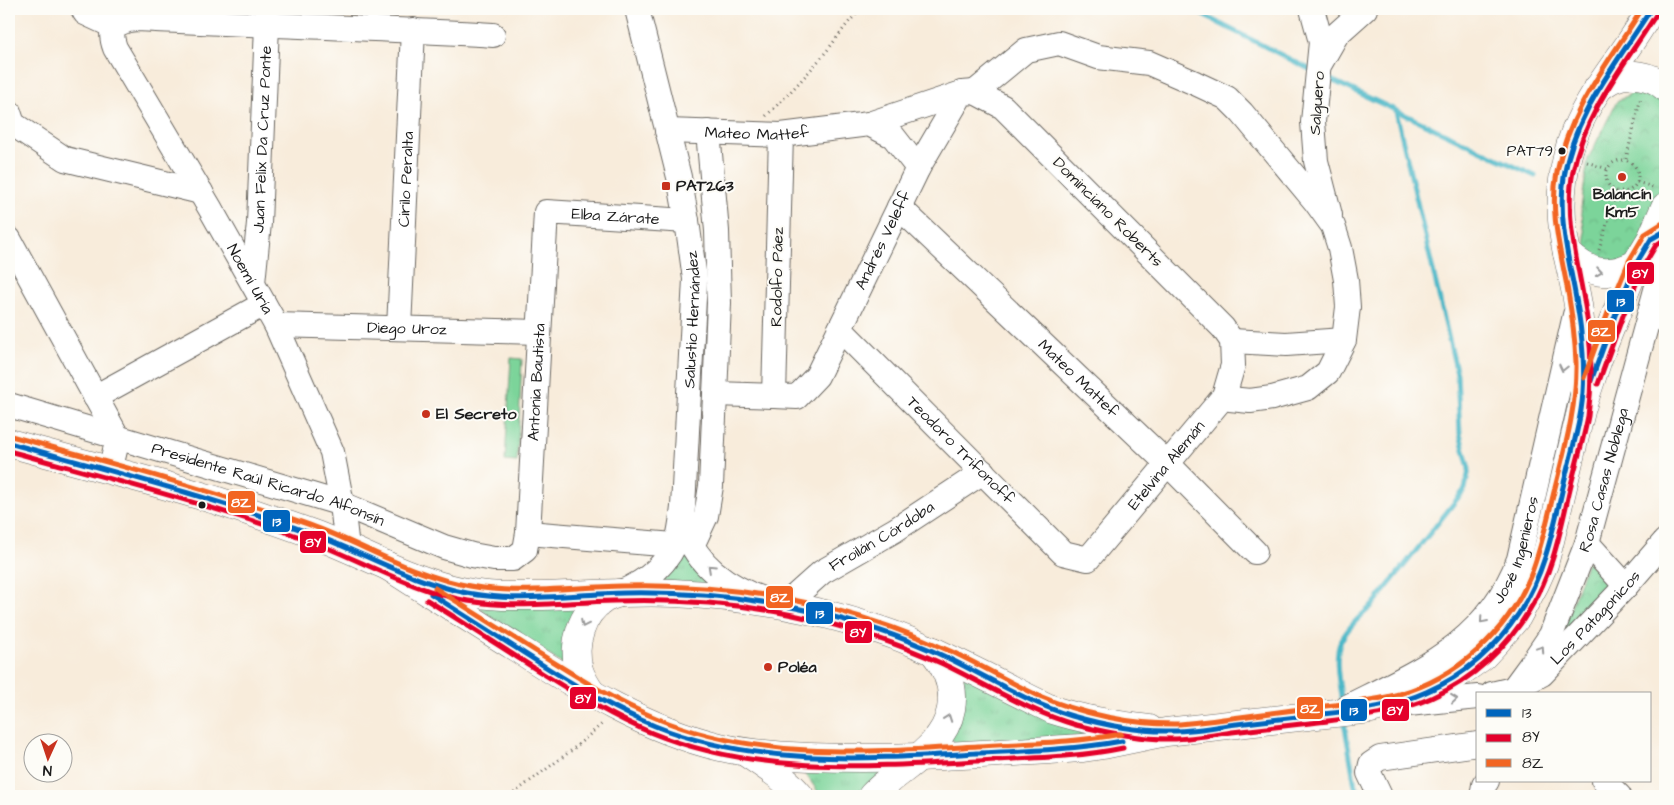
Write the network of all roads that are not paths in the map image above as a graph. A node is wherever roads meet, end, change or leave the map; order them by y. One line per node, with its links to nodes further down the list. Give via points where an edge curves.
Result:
1 (83, 9): 8 (street)
2 (637, 9): 17 (street, Salustio Hernández)
3 (1312, 9): 11 (street, Salguero, via 1321,42)
4 (1365, 9): 11 (street, via 1337,34)
5 (1651, 9): 13 (main road)
6 (181, 15): 7 (street); 8 (street, via 128,20)
7 (267, 17): 9 (street); 31 (street, Juan Felix Da Cruz Ponte)
8 (113, 26): 21 (street, Noemí Uría, via 111,32 115,48)
9 (413, 30): 10 (street); 34 (street, Cirilo Peralta)
10 (493, 36)
11 (1320, 64): 26 (street, Salguero, via 1313,122 1315,151)
12 (1656, 82): 13 (main road, via 1629,75 1612,79)
13 (1598, 88): 29 (main road, via 1585,110 1567,156 1561,205)
14 (969, 93): 16 (street, Mateo Mattef); 20 (street, Andrés Veleff); 26 (street, via 1026,50 1059,43 1098,57 1149,63 1227,98); 38 (street, Dominciano Roberts, via 1003,107 1223,328)
15 (9, 112): 21 (street, via 13,124 65,159)
16 (869, 124): 19 (street, Mateo Mattef); 20 (street, via 893,136)
17 (668, 131): 18 (street, Mateo Mattef); 25 (street, Salustio Hernández)
18 (708, 132): 19 (street, Mateo Mattef); 39 (street, via 717,231 719,303)
19 (781, 135): 42 (street, Rodolfo Páez)
20 (918, 168): 23 (street, Andrés Veleff)
21 (201, 192): 31 (street, Noemí Uría)
22 (1661, 198): 27 (main road)
23 (899, 207): 35 (street, Andrés Veleff); 47 (street, Mateo Mattef)
24 (546, 212): 25 (street, Elba Zárate); 36 (street, Antonia Bautista)
25 (687, 221): 54 (street, Salustio Hernández, via 695,279)
26 (1333, 226): 37 (street, Salguero, via 1340,248 1348,307)
27 (1661, 242): 30 (main road); 53 (street, Rosa Casas Noblega)
28 (11, 246): 41 (street)
29 (1566, 253): 30 (main road, one-way to 30, via 1592,271 1623,271); 32 (main road)
30 (1636, 264): 44 (main road)
31 (258, 293): 33 (street, Noemí Uría); 41 (street)
32 (1578, 304): 44 (main road, via 1582,338); 67 (street, José Ingenieros, one-way to 67, via 1519,559 1502,596 1477,627 1450,650)
33 (276, 325): 34 (street, Diego Uroz); 50 (street, Noemí Uría, via 332,452)
34 (399, 328): 36 (street, Diego Uroz)
35 (840, 329): 42 (street, Andrés Veleff, via 817,376); 49 (street, Teodoro Trifonoff)
36 (539, 332): 51 (street, Antonia Bautista)
37 (1344, 340): 38 (street, via 1286,344); 40 (street, Salguero, via 1328,372 1308,388 1250,401)
38 (1232, 342): 40 (street, Etelvina Alemán, via 1233,365)
39 (715, 394): 42 (street); 54 (street, via 711,486 706,516)
40 (1224, 396): 47 (street, Etelvina Alemán)
41 (96, 397): 45 (street)
42 (786, 397)
43 (9, 405): 45 (street, Presidente Raúl Ricardo Alfonsín)
44 (1582, 407): 66 (main road, via 1544,564 1517,616 1483,656 1448,681 1408,699)
45 (118, 438): 48 (street); 50 (street, Presidente Raúl Ricardo Alfonsín)
46 (9, 443): 48 (main road)
47 (1167, 463): 56 (street, Mateo Mattef); 57 (street, Etelvina Alemán)
48 (110, 471): 55 (main road, via 214,500)
49 (982, 472): 57 (street, Teodoro Trifonoff, via 1063,553); 61 (street, Froilán Córdoba, via 895,530 822,572)
50 (342, 504): 51 (street, Presidente Raúl Ricardo Alfonsín, via 444,547 494,560 513,559); 55 (street, Noemí Uría)
51 (526, 541): 54 (street, Presidente Raúl Ricardo Alfonsín)
52 (1665, 541): 59 (street, Los Patagonicos)
53 (1587, 543): 59 (street); 63 (street, Rosa Casas Noblega, one-way to 53, via 1551,635)
54 (683, 546): 60 (street, via 642,581); 61 (street, Salustio Hernández, one-way to 54, via 731,584)
55 (347, 548): 58 (main road)
56 (1255, 552)
57 (1088, 559)
58 (386, 565): 60 (main road, via 445,587 478,594); 64 (main road)
59 (1626, 586): 63 (street, Los Patagonicos, via 1542,674)
60 (619, 593): 61 (main road, via 702,595); 64 (main road, one-way to 64, via 604,599 594,608 580,631 578,664)
61 (784, 606): 62 (main road, via 845,620)
62 (934, 651): 68 (main road, via 1053,710 1090,720); 71 (main road, one-way to 62, via 944,730 953,701 947,671)
63 (1507, 692)
64 (592, 694): 70 (main road, via 677,734)
65 (1476, 696): 66 (street, one-way to 65)
66 (1371, 709): 67 (main road)
67 (1335, 712): 68 (main road)
68 (1166, 732): 71 (main road, via 1083,748)
69 (1476, 744): 76 (street, via 1380,758 1371,764 1369,773)
70 (745, 752): 71 (main road, via 832,758); 74 (main road, via 776,772)
71 (919, 756): 75 (main road)
72 (1486, 782): 77 (street)
73 (1605, 782): 78 (street)
74 (800, 796)
75 (872, 796)
76 (1380, 796)
77 (1482, 796)
78 (1619, 796)

